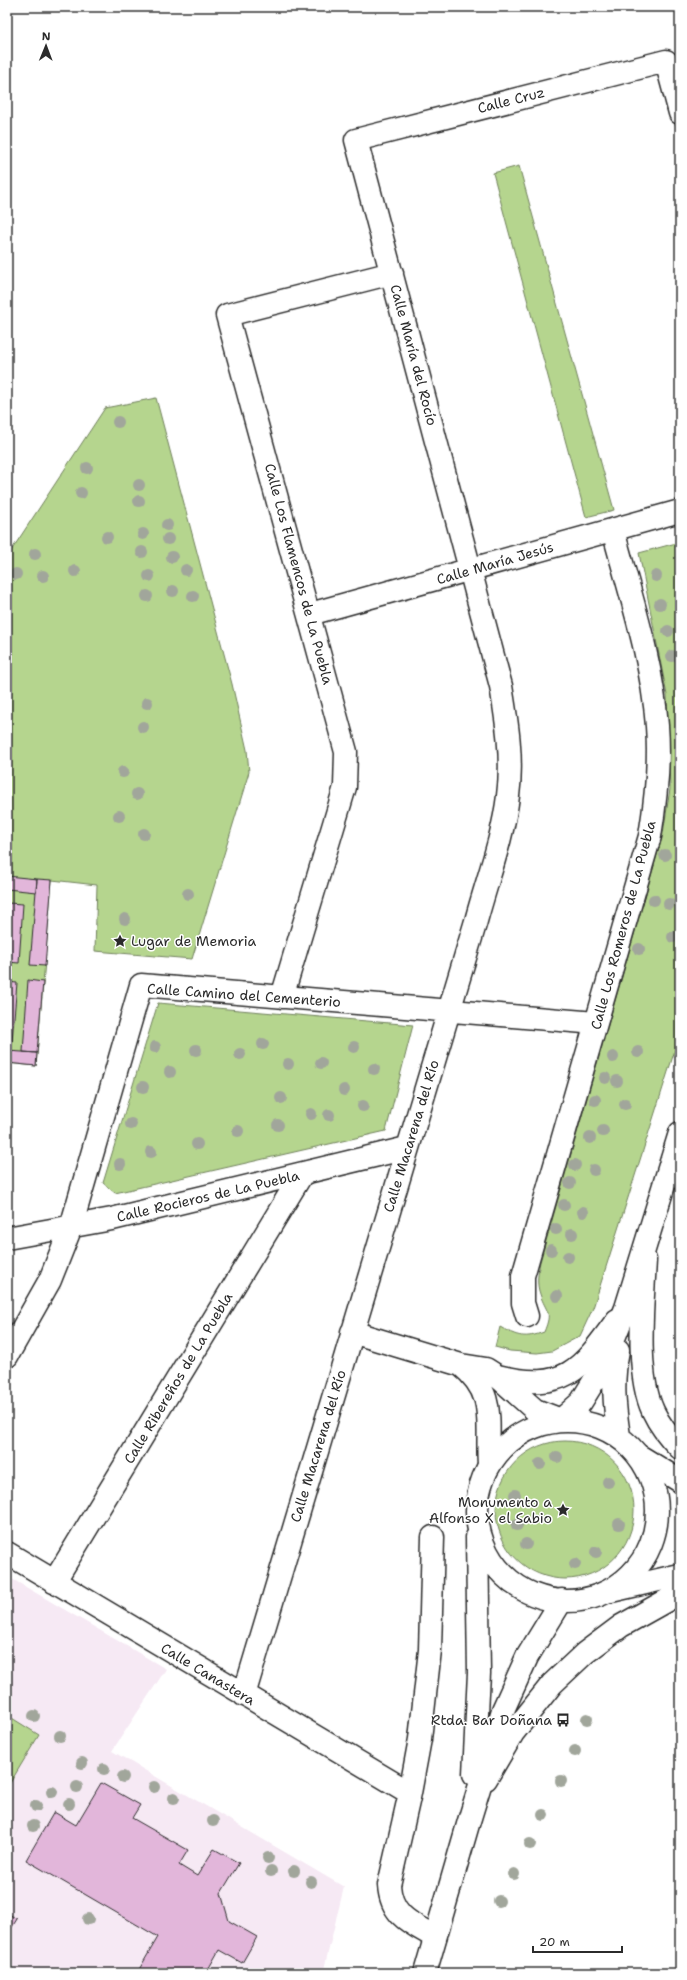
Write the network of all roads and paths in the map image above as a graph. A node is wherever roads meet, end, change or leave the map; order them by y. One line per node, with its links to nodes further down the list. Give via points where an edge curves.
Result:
1 (680, 113): 2 (street, Calle Cruz, via 666,61)
2 (356, 140): 3 (street, Calle María del Rocío)
3 (392, 273): 6 (street, Calle María del Rocío); 7 (street, Calle Los Flamencos de La Puebla, via 227,315)
4 (680, 511): 5 (street, Calle María Jesús)
5 (613, 530): 6 (street, Calle María Jesús); 10 (street, Calle Los Romeros de La Puebla, via 649,670 657,727 658,766 657,794 650,836)
6 (471, 570): 7 (street, Calle María Jesús); 9 (street, Calle Macarena del Río, via 501,686 508,728 509,795)
7 (310, 614): 8 (street, Calle Los Flamencos de La Puebla, via 344,739 347,769 345,787)
8 (282, 998): 9 (street, Calle Camino del Cementerio); 14 (street, Calle Camino del Cementerio, via 141,985)
9 (449, 1011): 10 (street, Calle Camino del Cementerio); 12 (street, Calle Macarena del Río)
10 (596, 1023): 18 (street, Calle Los Romeros de La Puebla, via 523,1276 523,1302)
11 (680, 1133): 16 (street)
12 (407, 1148): 13 (street, Calle Rocieros de La Puebla); 19 (street, Calle Macarena del Río)
13 (302, 1174): 14 (street, Calle Rocieros de La Puebla); 33 (street, Calle Ribereños de La Puebla)
14 (71, 1227): 15 (street, Calle Rocieros de La Puebla); 20 (street, via 50,1280)
15 (7, 1238)
16 (646, 1243): 17 (street); 25 (street, via 642,1347 645,1385 653,1411 668,1436)
17 (626, 1308): 22 (street, via 599,1345 571,1373 558,1379 539,1381); 23 (street, via 602,1368 581,1402); 24 (street, via 613,1372)
18 (527, 1316)
19 (352, 1332): 21 (street); 37 (street, Calle Macarena del Río)
20 (7, 1356)
21 (461, 1366): 22 (street, via 486,1369); 27 (street, via 472,1374 488,1404)
22 (497, 1376): 23 (street, via 535,1410)
23 (561, 1420): 24 (street, via 590,1423); 27 (street, via 533,1427 508,1442)
24 (619, 1436): 26 (street)
25 (680, 1448)
26 (641, 1457): 28 (street); 34 (street, via 655,1484 658,1516 652,1546 635,1572)
27 (489, 1464): 29 (street, via 478,1491)
28 (680, 1481)
29 (477, 1520): 36 (street, via 484,1548 500,1572 523,1590 550,1600); 40 (street, via 480,1673 476,1756)
30 (434, 1537): 38 (street, via 428,1673)
31 (7, 1553): 33 (street, Calle Canastera)
32 (680, 1575): 34 (street)
33 (54, 1582): 37 (street, Calle Canastera)
34 (611, 1591): 36 (street, via 581,1601)
35 (680, 1593): 39 (street, via 621,1626 585,1653 552,1684 513,1733)
36 (562, 1600): 39 (street, via 527,1657 503,1710)
37 (244, 1696): 38 (street, Calle Canastera)
38 (410, 1793): 41 (street, via 389,1885 390,1898 396,1911 408,1922)
39 (477, 1794): 40 (street)
40 (469, 1821): 41 (street)
41 (435, 1937): 42 (street)
42 (425, 1973)

